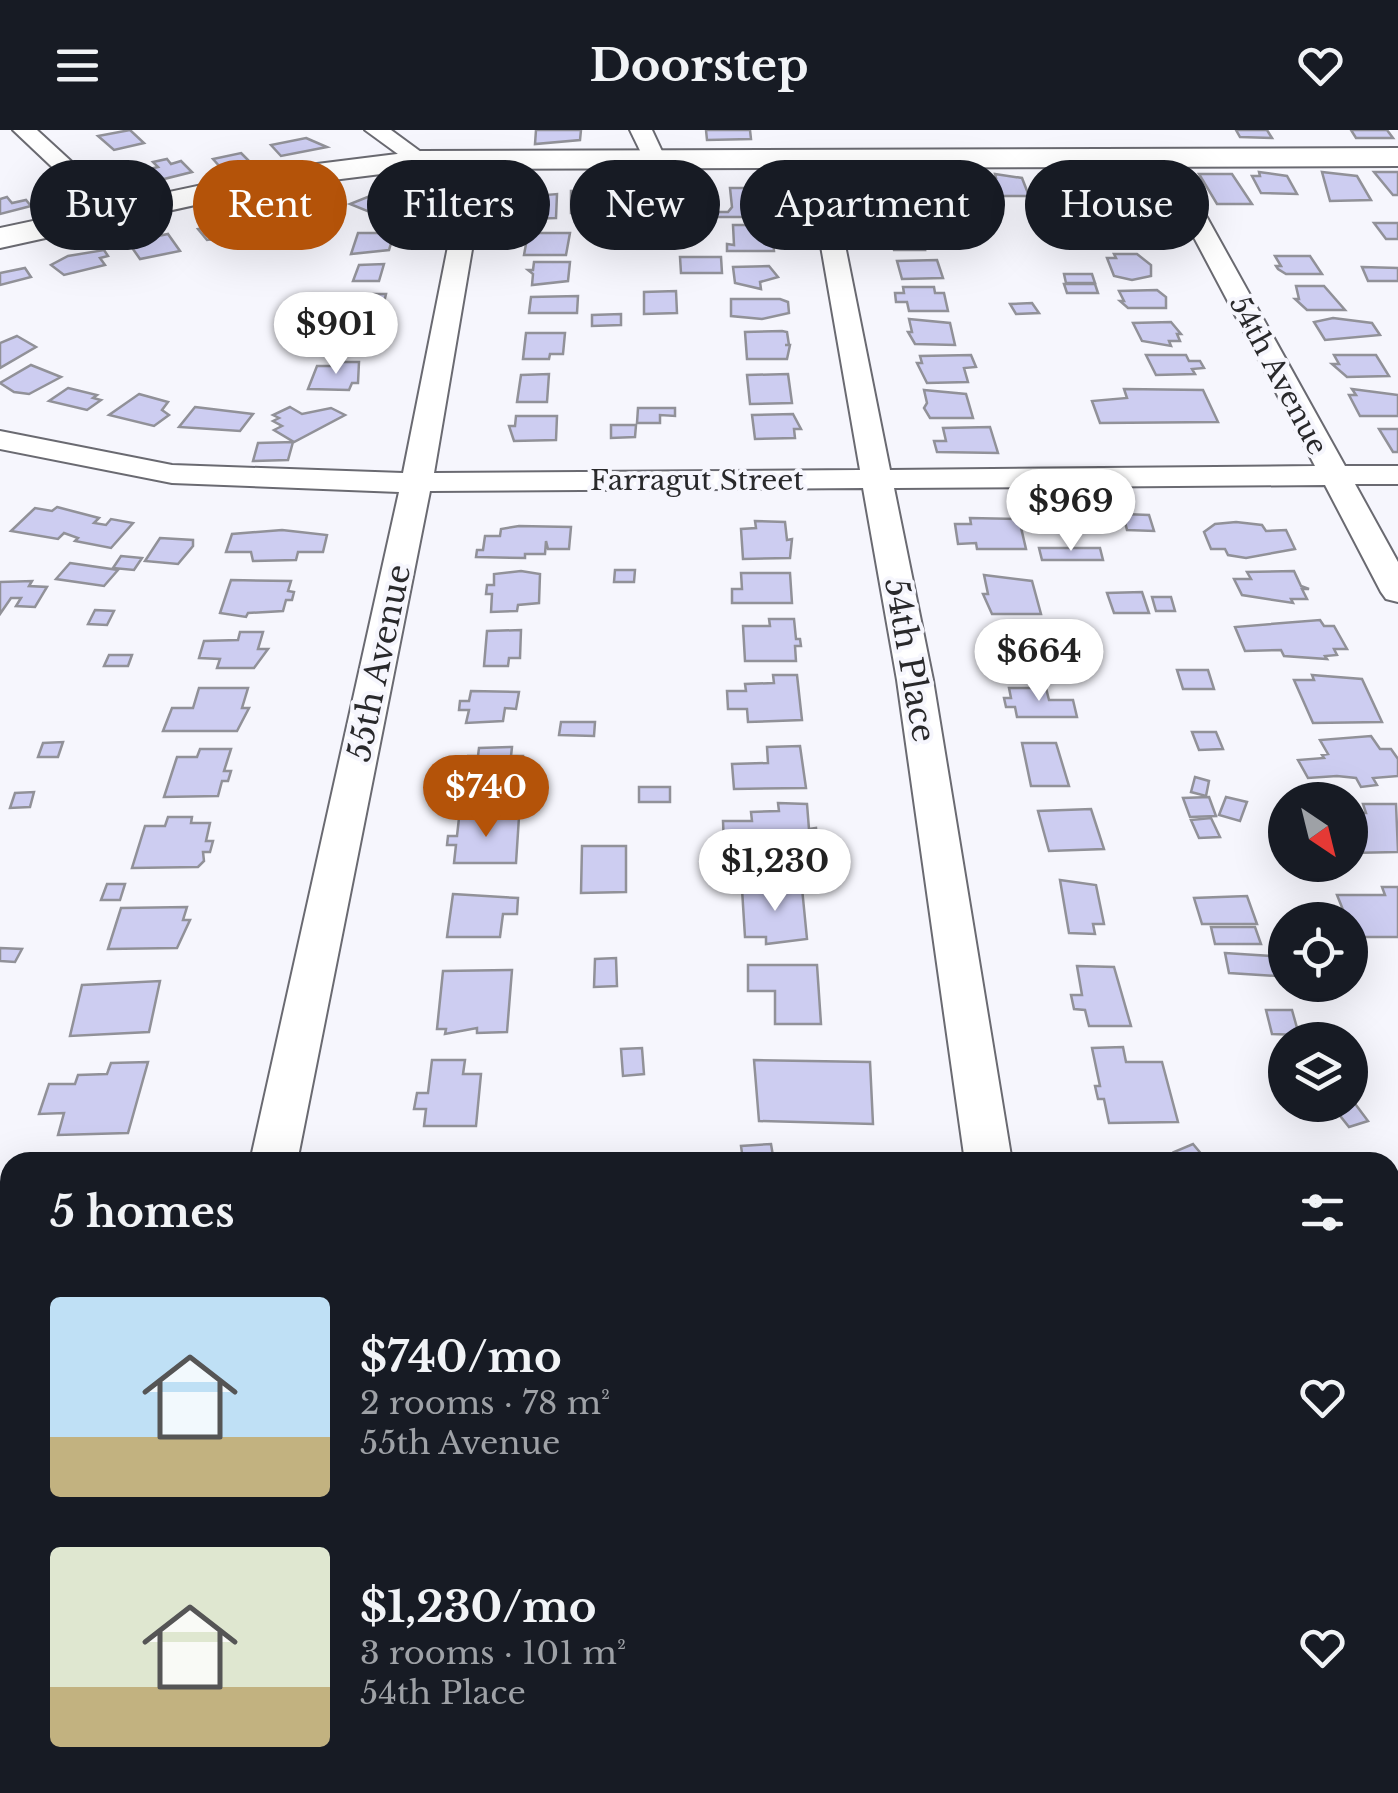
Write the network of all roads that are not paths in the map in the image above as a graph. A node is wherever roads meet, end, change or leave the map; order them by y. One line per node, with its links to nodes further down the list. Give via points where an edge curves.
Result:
1 (24, 130): 6 (street)
2 (376, 130): 7 (street)
3 (641, 130): 8 (street)
4 (1398, 157): 5 (street)
5 (1163, 158): 9 (street); 18 (street, 54th Avenue)
6 (57, 160)
7 (421, 160)
8 (655, 160)
9 (818, 160)
10 (367, 165): 11 (street)
11 (173, 201)
12 (30, 231): 13 (street)
13 (0, 238)
14 (460, 250): 20 (street, 55th Avenue)
15 (834, 250): 19 (street, 54th Place)
16 (6, 450): 20 (street, Farragut Street, via 172,474)
17 (1398, 474): 18 (street, Farragut Street)
18 (1332, 475): 19 (street, Farragut Street); 21 (street, 54th Avenue)
19 (876, 479): 20 (street, Farragut Street); 23 (street, 54th Place, via 956,925)
20 (417, 481): 22 (street, 55th Avenue)
21 (1398, 592)
22 (275, 1152)
23 (988, 1152)

